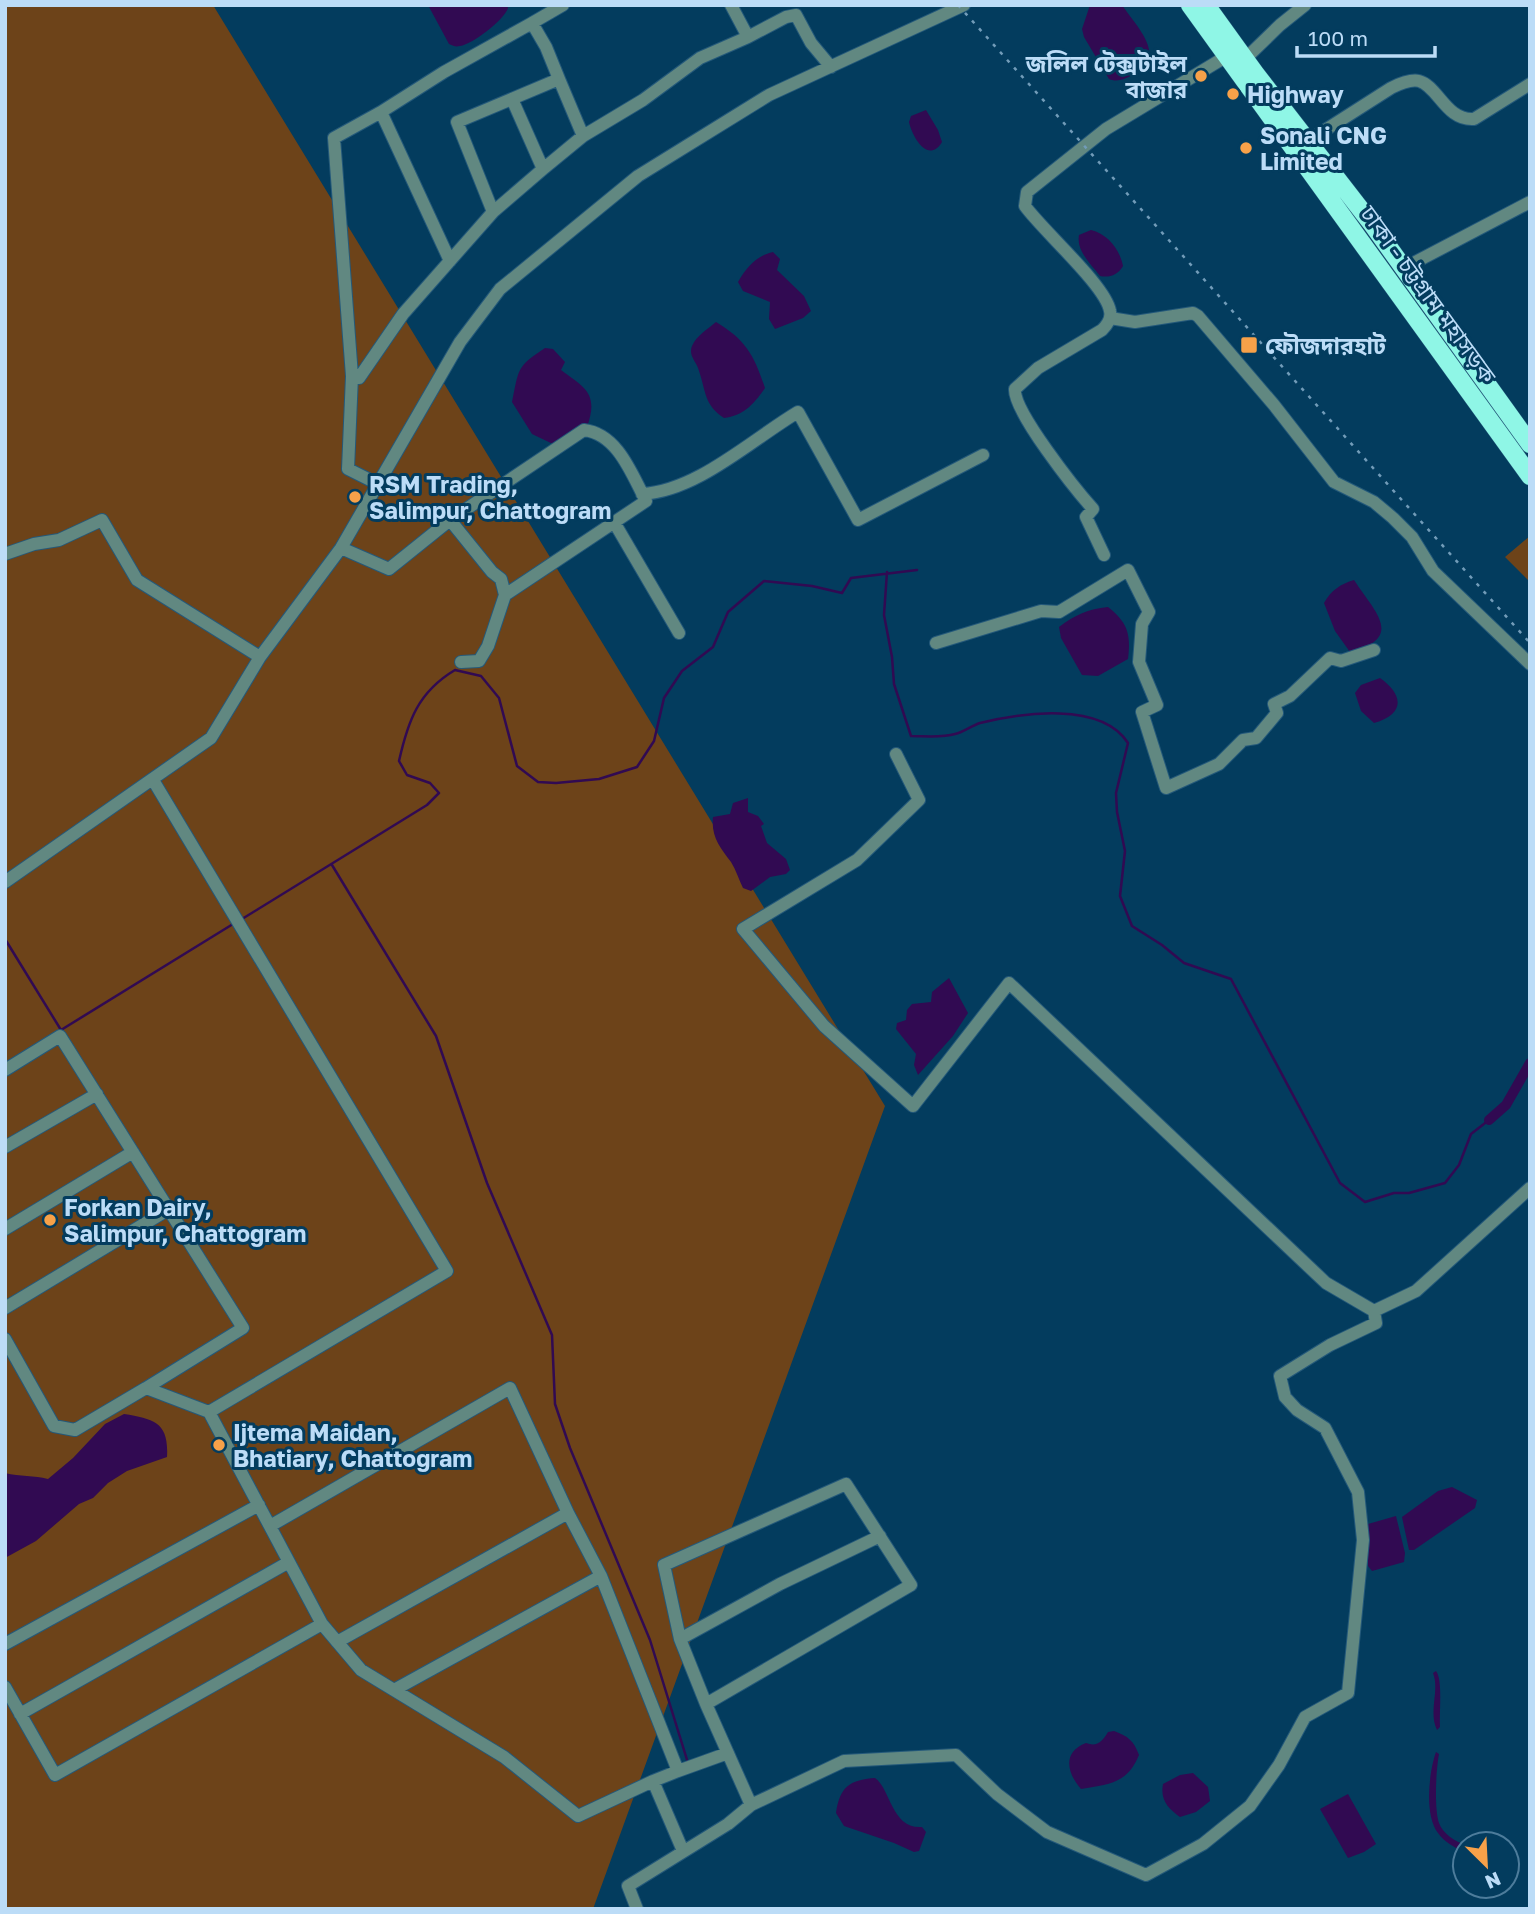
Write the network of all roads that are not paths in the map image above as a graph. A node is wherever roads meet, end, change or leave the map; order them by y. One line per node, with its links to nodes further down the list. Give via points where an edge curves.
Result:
1 (563, 5): 7 (street)
2 (731, 5): 8 (street)
3 (964, 5): 10 (street)
4 (1190, 5): 9 (highway, ঢাকা - চট্টগ্রাম মহাসড়ক)
5 (1206, 5): 9 (highway, ঢাকা - চট্টগ্রাম মহাসড়ক)
6 (1305, 5): 9 (street)
7 (532, 23): 11 (street); 14 (street)
8 (748, 37): 10 (street, via 796,15); 15 (street, via 700,58)
9 (1236, 57): 16 (highway, ঢাকা - চট্টগ্রাম মহাসড়ক); 23 (street, via 1107,129 1027,192 1025,206 1093,282 1106,300); 27 (highway, ঢাকা - চট্টগ্রাম মহাসড়ক)
10 (831, 67): 28 (street, via 769,95 638,176 500,289 460,342)
11 (559, 79): 13 (street); 15 (street)
12 (1530, 84): 16 (street, via 1465,120 1425,83 1404,82)
13 (512, 99): 17 (street); 19 (street, via 457,122)
14 (381, 112): 20 (street); 24 (street, via 334,138)
15 (583, 136): 17 (street)
16 (1308, 141): 21 (highway, ঢাকা - চট্টগ্রাম মহাসড়ক)
17 (543, 169): 19 (street)
18 (1530, 202): 21 (street)
19 (494, 212): 20 (street)
20 (450, 261): 24 (street, via 403,314 359,378)
21 (1404, 268): 22 (highway, ঢাকা - চট্টগ্রাম মহাসড়ক)
22 (1416, 285): 25 (highway, ঢাকা - চট্টগ্রাম মহাসড়ক); 27 (highway, via 1432,320 1517,445)
23 (1110, 317): 34 (street, via 1091,338 1023,380 1014,396 1093,509 1086,517); 41 (street, via 1135,322 1198,316 1334,482 1374,502 1393,518 1412,537 1433,571)
24 (352, 376): 28 (street, via 348,469)
25 (1530, 444)
26 (983, 455): 29 (street, via 858,520 798,412 714,468 661,493)
27 (1530, 473)
28 (378, 484): 32 (street)
29 (642, 494): 30 (street, via 619,450 594,431 584,430); 31 (street, via 646,501)
30 (450, 520): 32 (street, via 388,569); 35 (street, via 501,579)
31 (614, 522): 35 (street); 36 (street)
32 (341, 548): 39 (street)
33 (5, 555): 39 (street, via 59,540 102,520 137,580)
34 (1104, 555)
35 (506, 595): 40 (street, via 478,661)
36 (679, 633)
37 (936, 643): 38 (street, via 1041,611 1059,612 1128,570 1149,612 1142,624 1139,662 1157,705 1142,712 1166,788 1219,764 1243,740 1256,738 1277,713 1274,704 1290,696 1330,658 1341,662)
38 (1374, 650)
39 (260, 657): 43 (street, via 211,738)
40 (461, 662)
41 (1530, 664)
42 (896, 754): 53 (street, via 919,800 857,860 743,929 824,1026 913,1106 1009,983 1326,1283)
43 (153, 780): 44 (street); 56 (street, via 447,1271)
44 (5, 883)
45 (5, 1070): 46 (street, via 61,1036)
46 (97, 1094): 47 (street); 48 (street)
47 (5, 1147)
48 (133, 1152): 50 (street); 51 (street)
49 (1530, 1188): 53 (street, via 1416,1291)
50 (169, 1209): 52 (street); 55 (street, via 243,1328)
51 (5, 1229)
52 (5, 1308)
53 (1374, 1311): 74 (street, via 1376,1323 1280,1376 1285,1397 1325,1428 1358,1492 1363,1540 1348,1693 1305,1717 1250,1806 1203,1844 1146,1875 1047,1832 956,1755 844,1760)
54 (5, 1339): 55 (street, via 54,1426 75,1430)
55 (146, 1388): 56 (street)
56 (209, 1412): 57 (street)
57 (258, 1505): 59 (street); 66 (street)
58 (568, 1513): 59 (street, via 510,1388); 62 (street); 65 (street)
59 (270, 1526): 61 (street)
60 (880, 1536): 64 (street); 64 (street, via 846,1484 664,1566); 69 (street, via 911,1585)
61 (289, 1562): 63 (street); 70 (street)
62 (601, 1576): 68 (street); 72 (street)
63 (322, 1624): 65 (street); 70 (street, via 55,1775)
64 (680, 1639): 69 (street)
65 (337, 1642): 68 (street, via 361,1670)
66 (5, 1644)
67 (5, 1687): 70 (street)
68 (394, 1690): 73 (street, via 504,1757 578,1816)
69 (706, 1704): 71 (street)
70 (20, 1714)
71 (728, 1753): 72 (street); 74 (street)
72 (678, 1771): 73 (street)
73 (653, 1781): 75 (street)
74 (751, 1805): 75 (street)
75 (683, 1851): 76 (street, via 628,1886)
76 (637, 1909)

